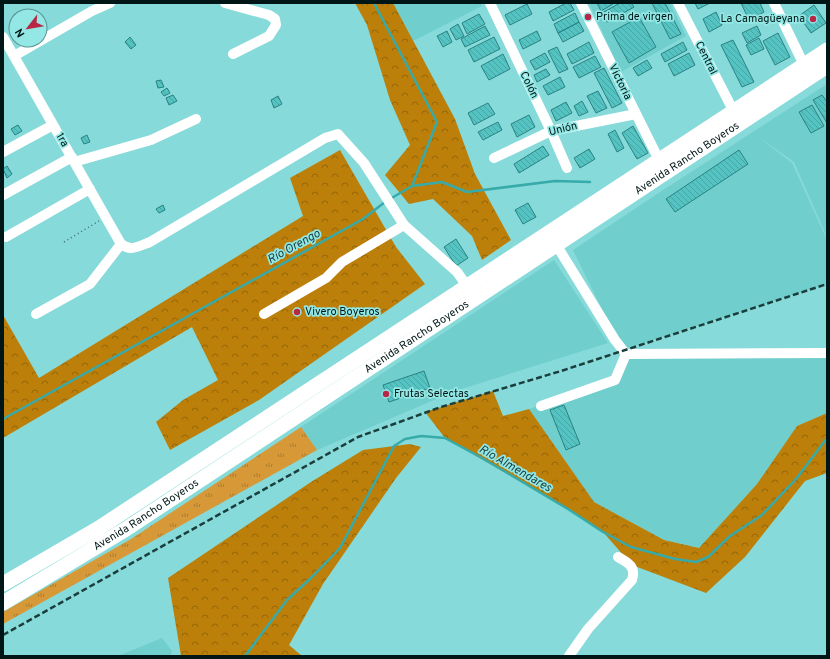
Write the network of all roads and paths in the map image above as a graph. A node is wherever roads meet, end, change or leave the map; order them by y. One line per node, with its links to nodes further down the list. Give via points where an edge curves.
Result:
1 (110, 3): 7 (street)
2 (225, 3): 10 (street, via 269,14 275,19 276,25 269,36)
3 (490, 3): 18 (street, Colón)
4 (581, 3): 15 (street, Victoria)
5 (678, 3): 14 (street, Central)
6 (774, 3): 12 (street)
7 (89, 7): 11 (street)
8 (3, 37): 11 (street, 1ra)
9 (827, 50): 12 (highway, Avenida Rancho Boyeros)
10 (233, 54)
11 (14, 56): 17 (street, 1ra)
12 (804, 65): 14 (highway, Avenida Rancho Boyeros)
13 (827, 66): 31 (highway, Avenida Rancho Boyeros)
14 (734, 112): 22 (highway, Avenida Rancho Boyeros)
15 (636, 114): 18 (street, Unión); 22 (street, Victoria)
16 (196, 119): 21 (street, via 151,140)
17 (53, 125): 19 (street); 21 (street, 1ra)
18 (551, 131): 20 (street, Unión); 23 (street, Colón)
19 (3, 152)
20 (494, 158)
21 (73, 160): 24 (street, 1ra); 25 (street)
22 (658, 160): 32 (highway, Avenida Rancho Boyeros)
23 (567, 168)
24 (90, 189): 26 (street, 1ra); 28 (street)
25 (3, 196)
26 (106, 217): 29 (path); 30 (street, 1ra)
27 (404, 225): 30 (street, via 364,163 338,134 333,134 150,242 132,249); 32 (street, via 457,272); 34 (street, via 342,262 326,278)
28 (6, 237)
29 (64, 242)
30 (121, 244): 33 (street, via 90,284)
31 (557, 246): 36 (street); 40 (highway, Avenida Rancho Boyeros, via 126,529)
32 (467, 286): 39 (highway, Avenida Rancho Boyeros, via 99,528)
33 (36, 314)
34 (264, 314)
35 (827, 353): 36 (street)
36 (626, 354): 37 (street, via 615,380)
37 (541, 406)
38 (618, 557): 41 (street, via 632,565 632,580 588,629)
39 (3, 584)
40 (3, 602)
41 (569, 656)

